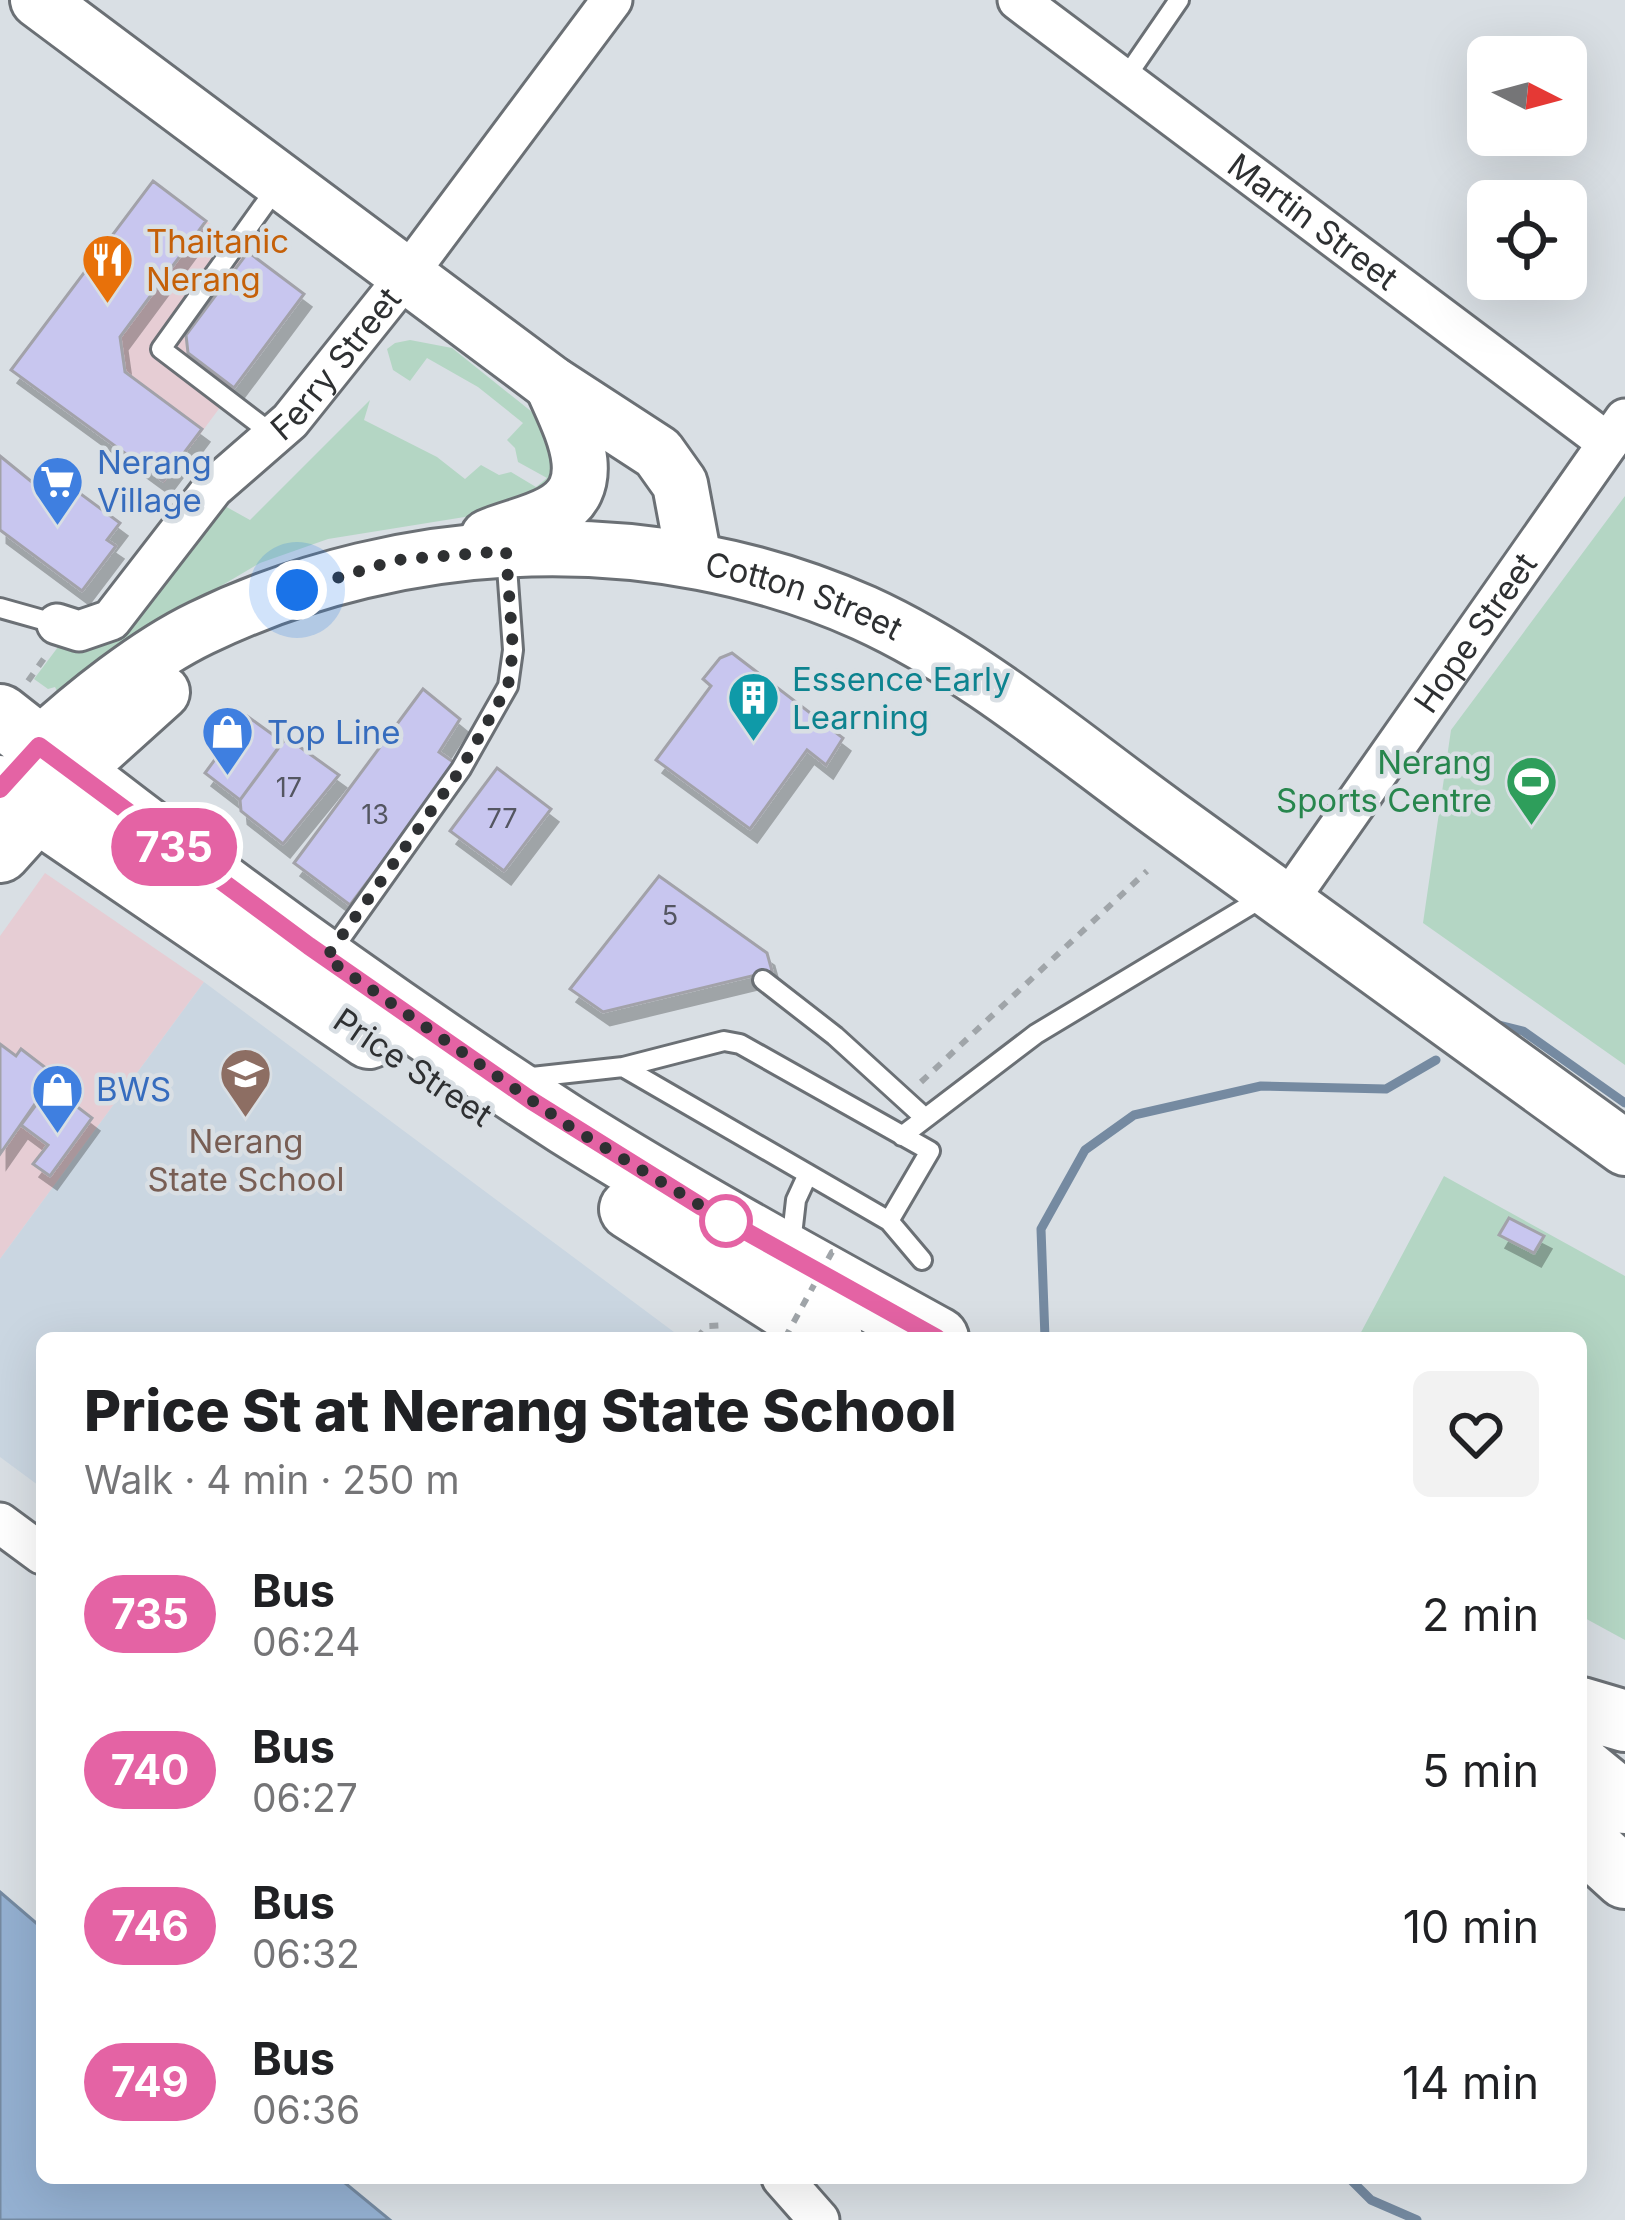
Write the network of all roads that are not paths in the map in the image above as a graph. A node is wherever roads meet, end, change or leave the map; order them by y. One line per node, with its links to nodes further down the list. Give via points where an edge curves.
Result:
1 (38, 0): 6 (main road, Cotton Street)
2 (612, 0): 7 (street, Ferry Street)
3 (1179, 0): 5 (lane)
4 (1029, 3): 5 (street, Martin Street)
5 (1124, 80): 9 (street, Martin Street)
6 (280, 182): 7 (main road, Cotton Street); 10 (lane, via 161,349)
7 (406, 276): 8 (main road, Cotton Street); 10 (street, Ferry Street)
8 (552, 384): 11 (main road, via 580,455 579,480 557,511); 12 (main road, Cotton Street, via 671,466 680,484)
9 (1616, 431): 16 (street, Hope Street)
10 (275, 436): 14 (street, Ferry Street, via 212,488 111,620 84,631)
11 (505, 540): 12 (main road); 15 (main road, via 370,566 187,635 71,718); 17 (lane, via 508,686 461,769)
12 (675, 556): 16 (main road, Cotton Street, via 778,579 935,651)
13 (0, 608): 14 (lane, Ferry Street)
14 (57, 624)
15 (19, 783): 17 (main road, Price Street); 28 (main road, Price Street, via 523,1141)
16 (1278, 898): 21 (lane, via 1036,1034); 23 (main road, Cotton Street)
17 (326, 958): 20 (main road, Price Street)
18 (763, 980): 21 (lane)
19 (623, 1067): 20 (lane); 22 (lane, via 731,1041); 24 (lane)
20 (495, 1077): 26 (main road, Price Street, via 645,1172)
21 (924, 1117): 22 (lane)
22 (902, 1136): 25 (lane, via 929,1151)
23 (1625, 1148)
24 (808, 1174): 25 (lane); 26 (lane, via 794,1205)
25 (889, 1221): 27 (lane)
26 (815, 1254): 28 (main road, Price Street)
27 (922, 1259)
28 (875, 1327)
29 (0, 1523): 30 (street)
30 (36, 1550)
31 (1587, 1710): 32 (main road)
32 (1625, 1721)
33 (1587, 1772): 34 (main road)
34 (1625, 1803)
35 (1587, 1843): 36 (main road)
36 (1625, 1878)
37 (787, 2184): 38 (street)
38 (819, 2220)

